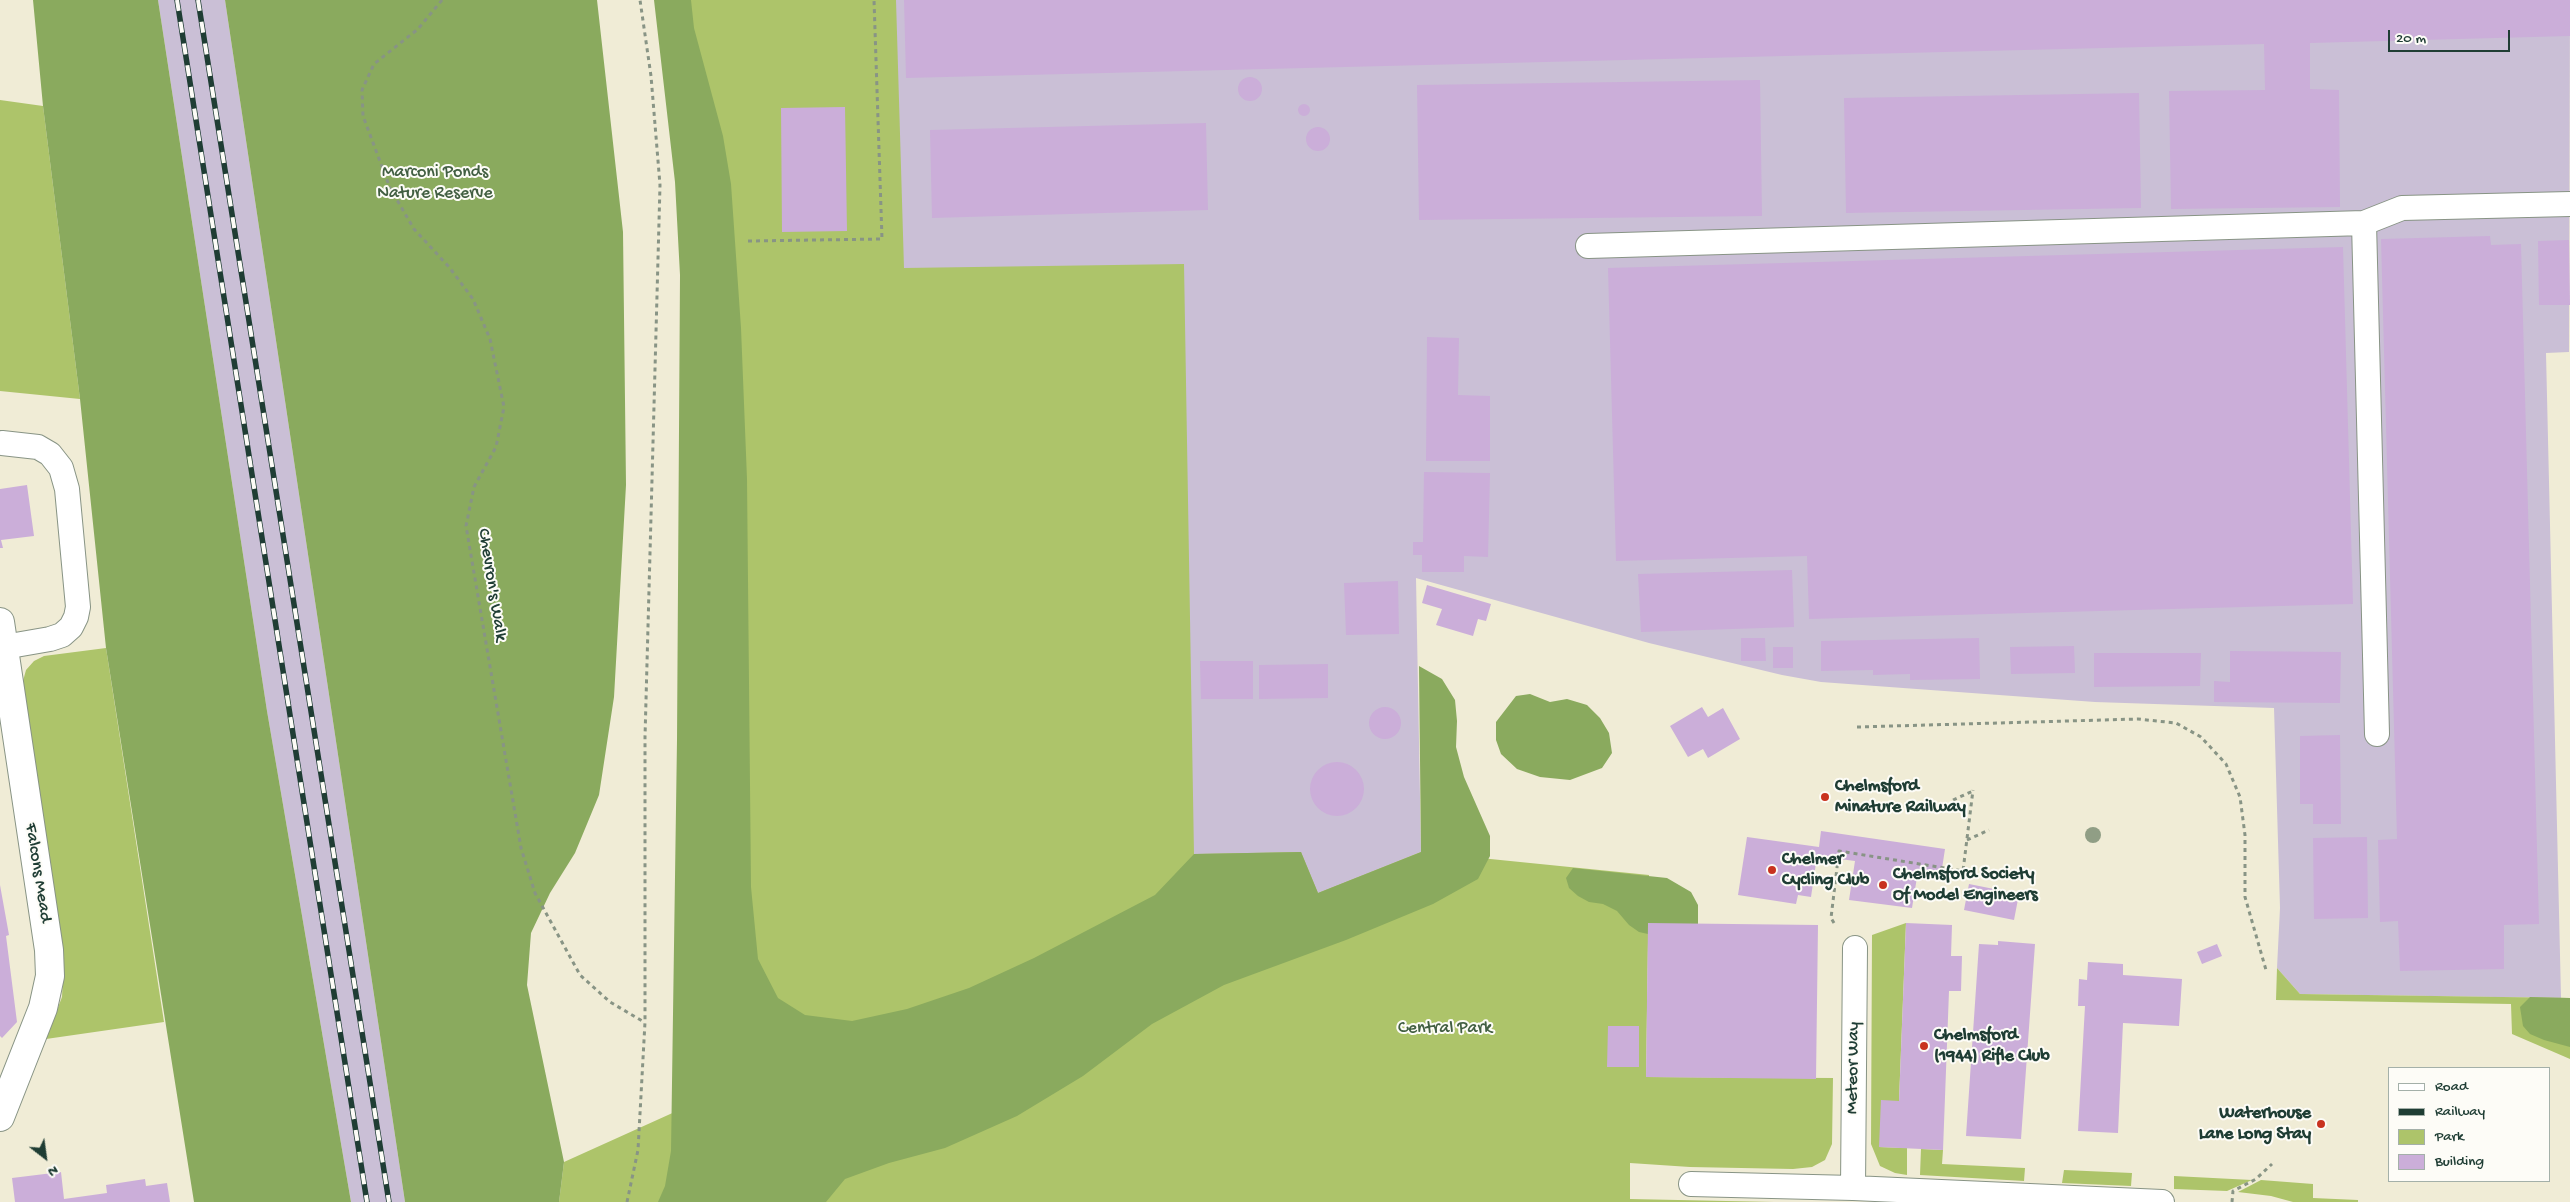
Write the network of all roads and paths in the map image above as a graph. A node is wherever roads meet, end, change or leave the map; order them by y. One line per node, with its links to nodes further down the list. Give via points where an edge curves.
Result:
1 (442, 0): 18 (path, Chevron's Walk, via 418,29 374,64 362,90 363,116 390,188 414,229 473,299 490,339 504,407 496,447 474,487 466,526 521,848 535,893 580,975 610,1002)
2 (640, 0): 18 (path, via 651,76 660,185 646,737)
3 (874, 0): 6 (path, via 882,239)
4 (2570, 204): 5 (lane, via 2402,208)
5 (2364, 223): 7 (lane); 11 (lane)
6 (748, 241)
7 (1588, 246)
8 (2, 443): 9 (lane, via 38,447 50,454 61,468 67,489 78,607 71,627 50,640)
9 (2, 635): 19 (street, Falcons Mead, via 49,950 50,976 43,1008)
10 (1857, 727): 17 (path, via 2138,719 2176,723 2201,737 2226,764 2240,798 2245,835 2245,898)
11 (2377, 734)
12 (1953, 800): 14 (path, via 1974,790)
13 (1989, 830): 14 (path)
14 (1967, 840): 15 (path, via 1963,871 1839,851)
15 (1833, 908)
16 (1855, 948): 22 (lane, Meteor Way)
17 (2266, 970)
18 (645, 1022): 23 (path, via 638,1150)
19 (0, 1117)
20 (2272, 1164): 25 (path, via 2256,1180 2233,1191)
21 (1691, 1184): 22 (lane)
22 (1853, 1188): 24 (lane)
23 (627, 1202)
24 (2162, 1202)
25 (2232, 1202)

